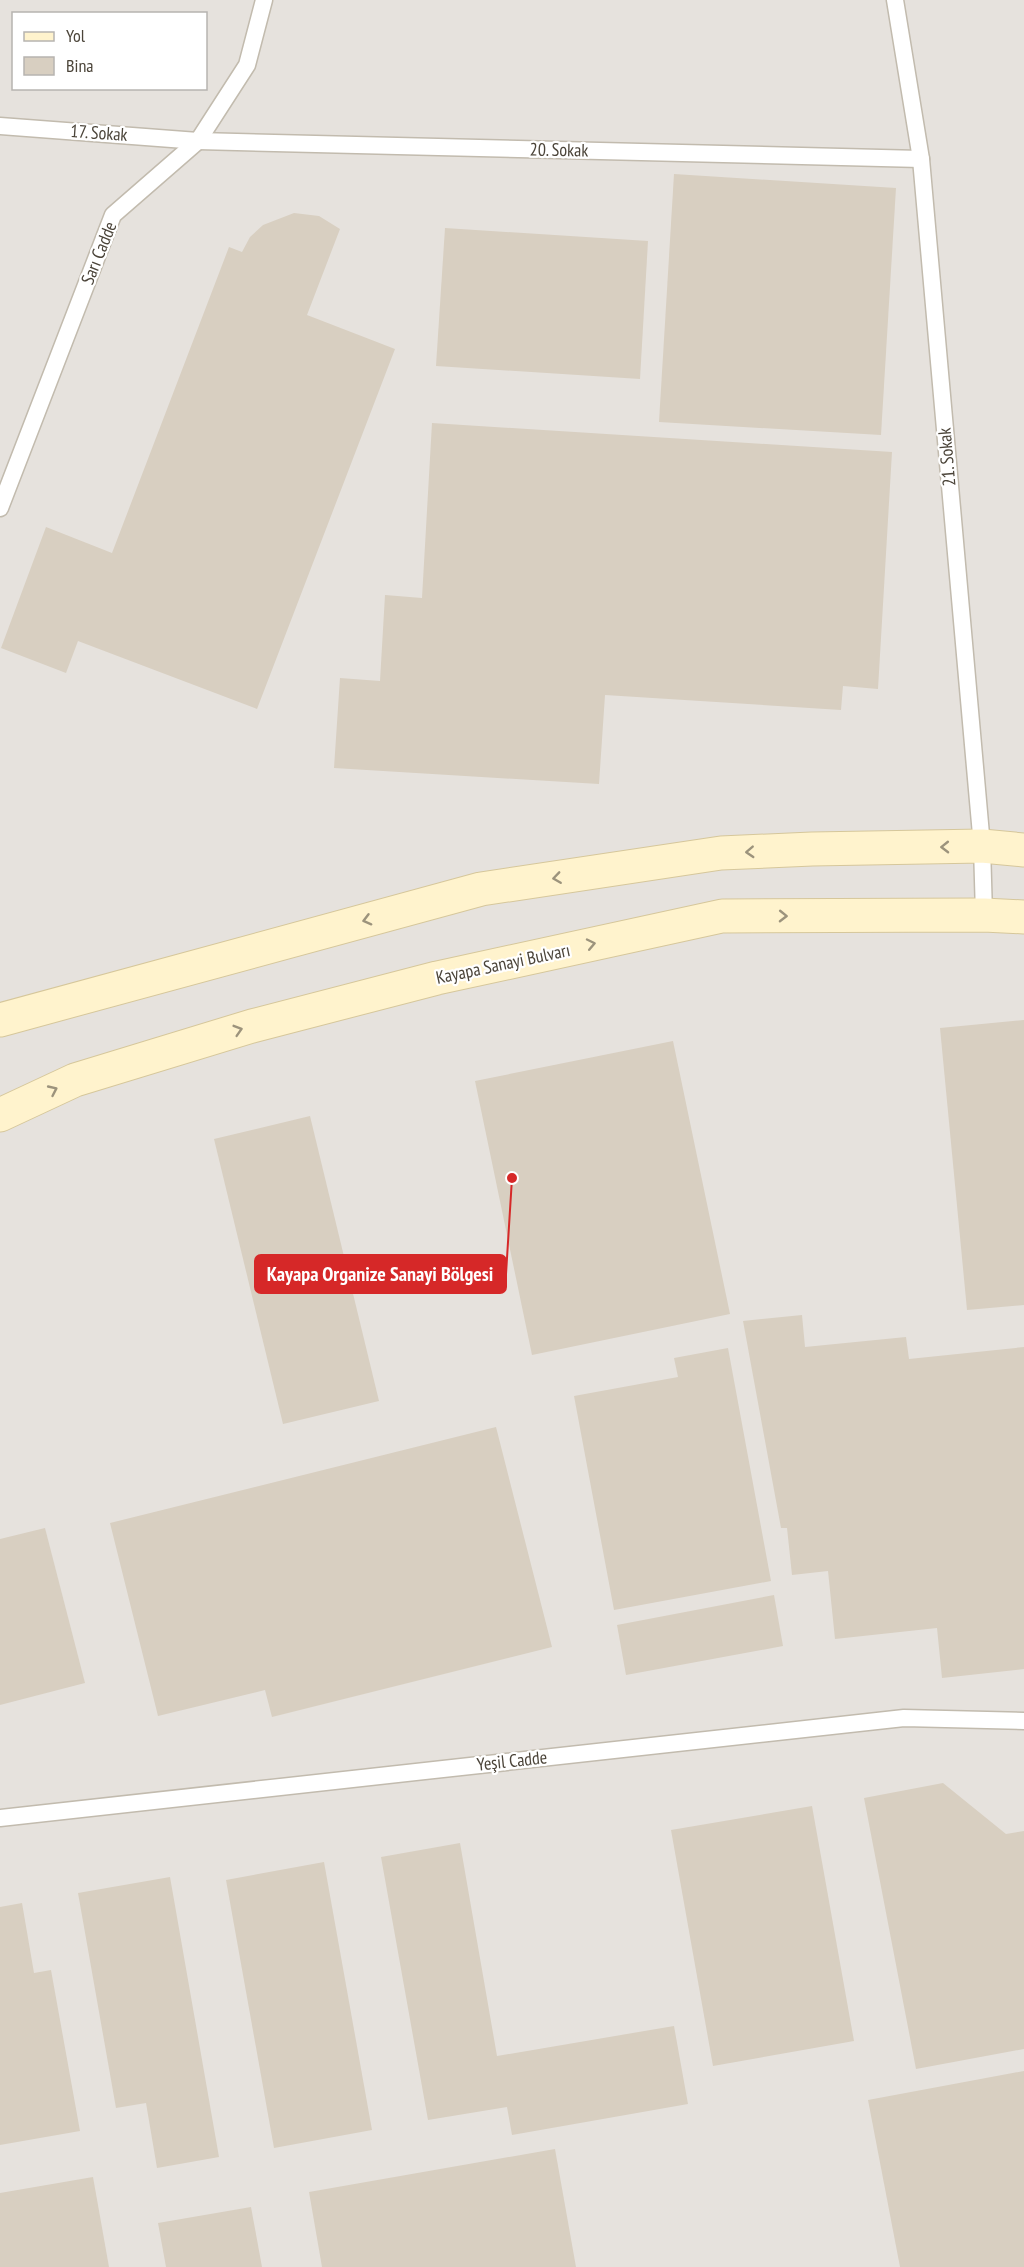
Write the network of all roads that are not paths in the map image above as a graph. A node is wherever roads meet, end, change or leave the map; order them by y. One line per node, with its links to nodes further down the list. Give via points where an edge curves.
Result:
1 (264, 0): 4 (lane, Sarı Cadde, via 246,65)
2 (895, 0): 5 (lane, 21. Sokak)
3 (0, 126): 4 (lane, 17. Sokak)
4 (198, 141): 5 (lane, 20. Sokak); 6 (lane, Sarı Cadde, via 113,215)
5 (921, 159): 7 (lane, 21. Sokak)
6 (0, 508)
7 (982, 846): 8 (main road); 9 (lane, 21. Sokak); 11 (main road, one-way to 11, via 721,854 481,889)
8 (1024, 849)
9 (984, 915): 10 (main road, Kayapa Sanayi Bulvarı); 12 (main road, Kayapa Sanayi Bulvarı, one-way to 9, via 75,1080 252,1026 437,978 722,916)
10 (1024, 917)
11 (0, 1020)
12 (0, 1115)
13 (1024, 1721): 14 (lane, Yeşil Cadde, via 904,1718)
14 (0, 1818)

